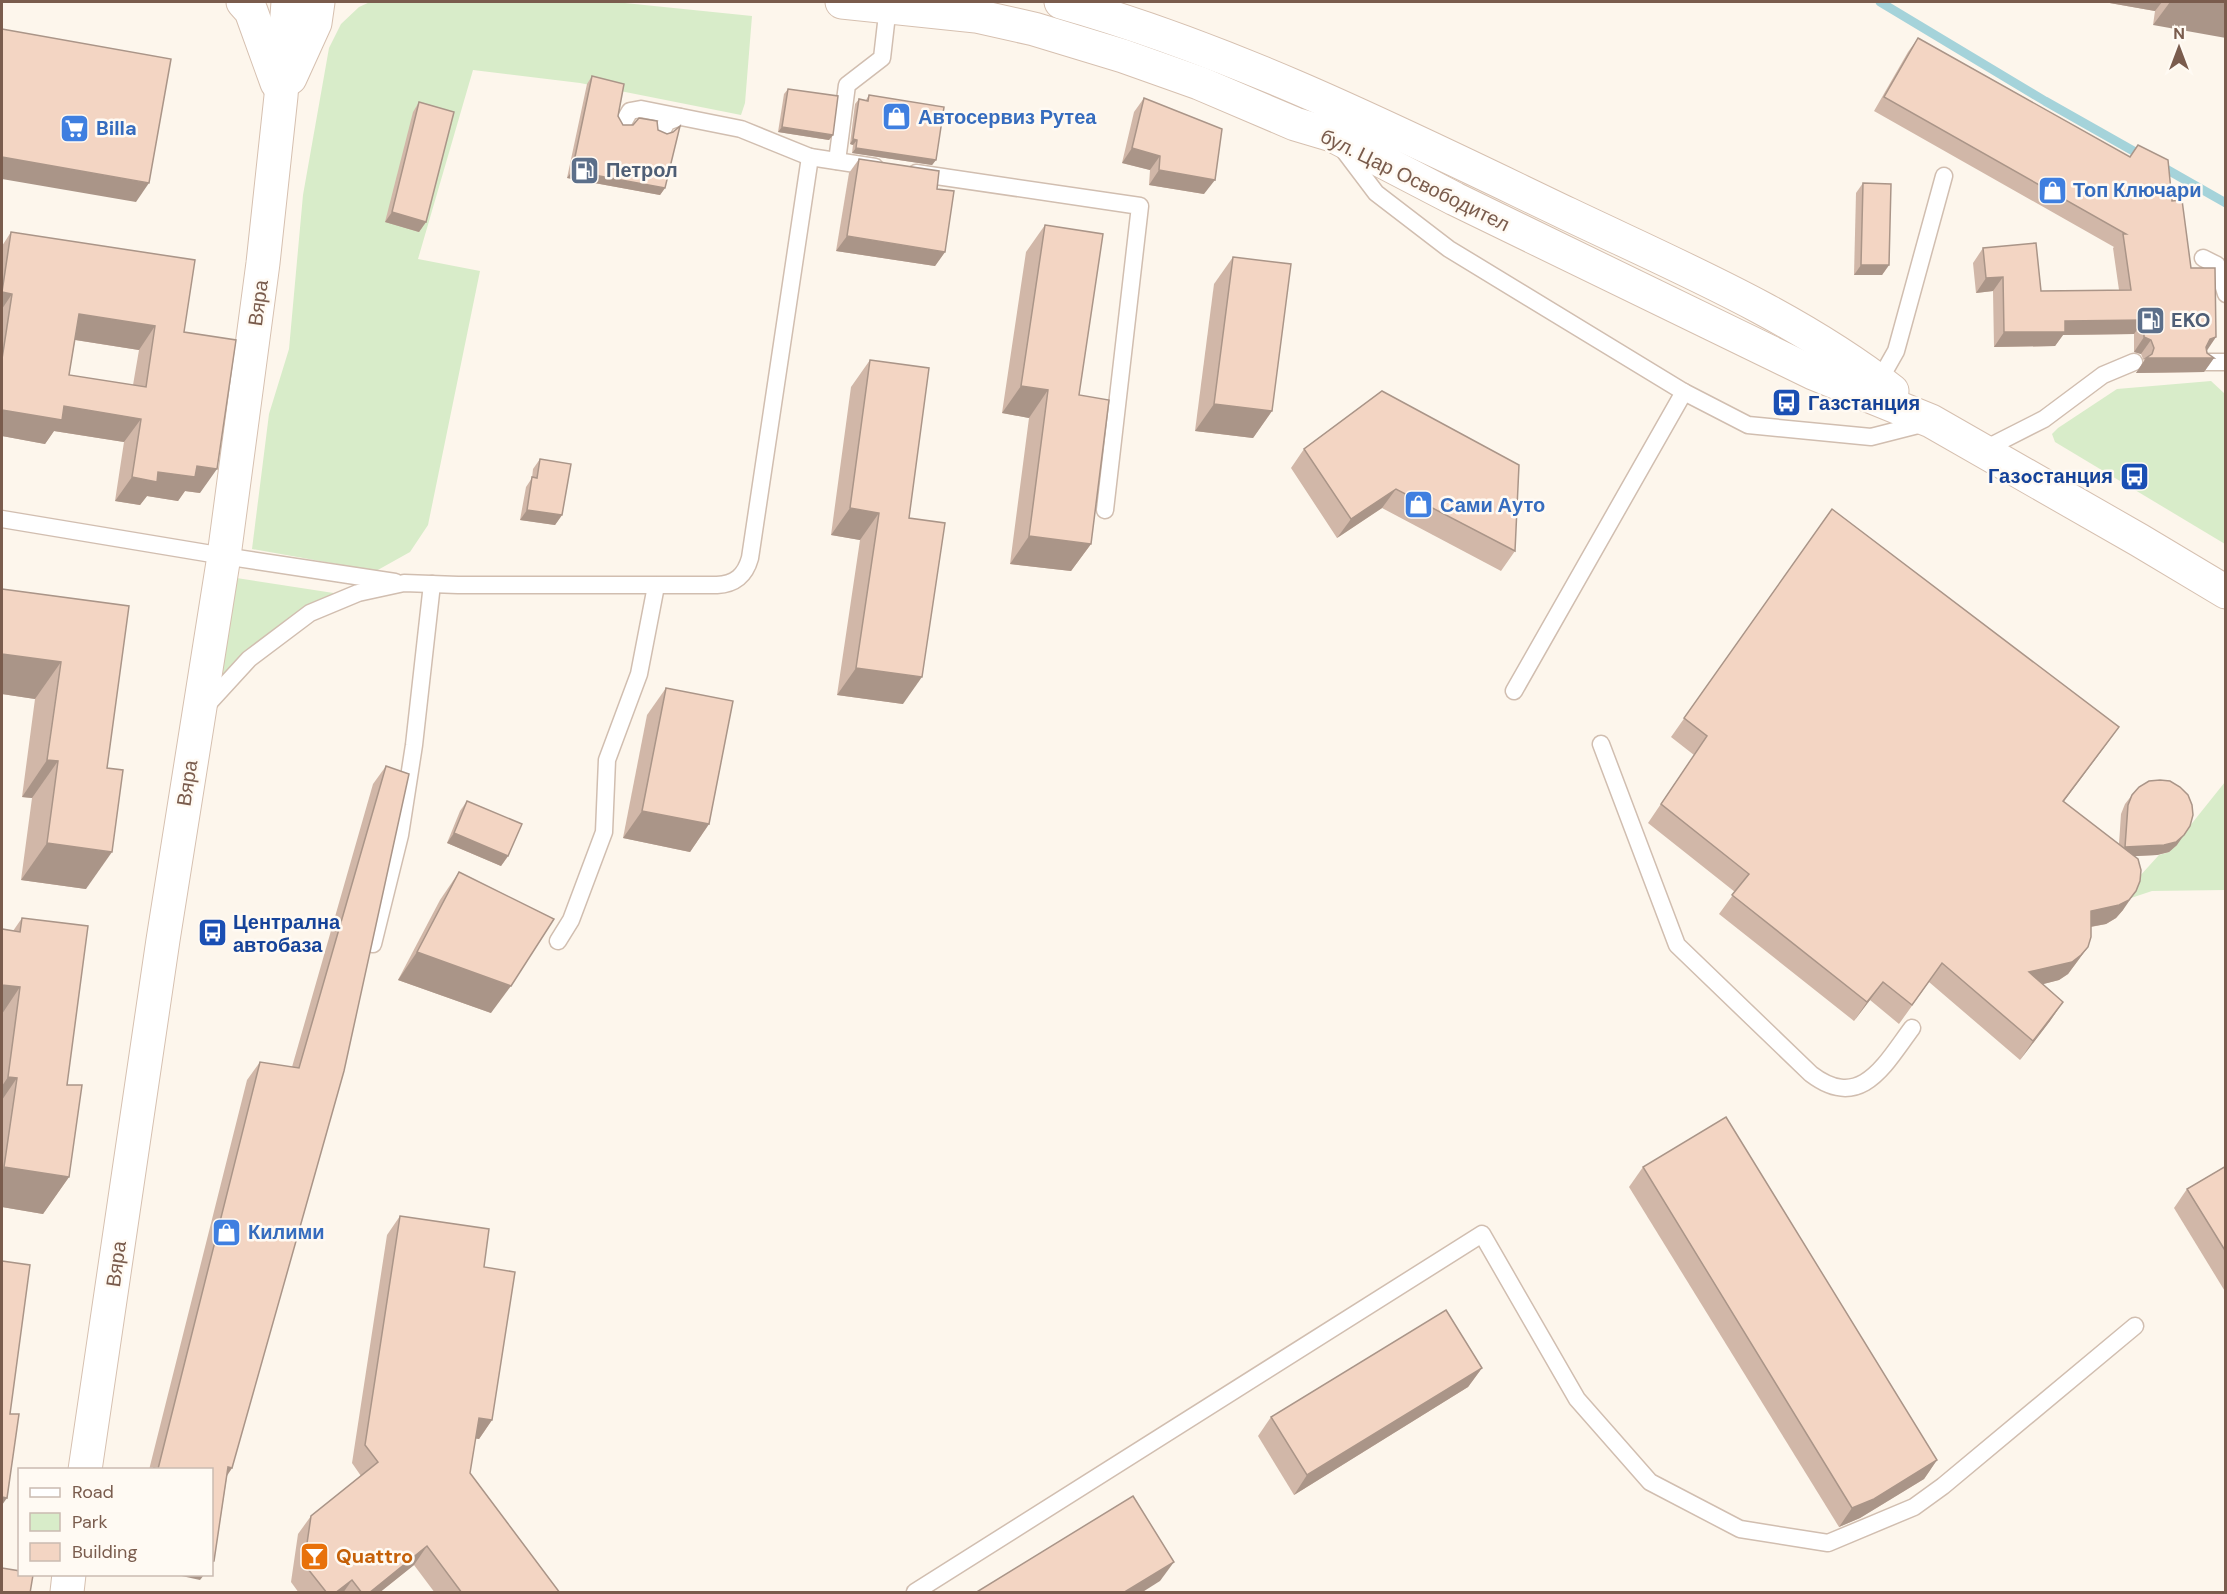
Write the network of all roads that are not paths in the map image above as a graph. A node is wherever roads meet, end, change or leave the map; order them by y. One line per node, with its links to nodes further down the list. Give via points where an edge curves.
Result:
1 (243, 2): 7 (main road, via 251,11)
2 (288, 2): 7 (main road, Вяра)
3 (318, 2): 7 (main road, Вяра, via 315,23)
4 (842, 2): 6 (main road, бул. Цар Освободител)
5 (1061, 2): 20 (main road, бул. Цар Освободител, via 1198,48 1310,92 1744,298)
6 (888, 6): 11 (main road, бул. Цар Освободител, via 976,16 1034,29 1199,83 1295,124); 13 (lane, via 882,58 848,85)
7 (281, 96): 26 (main road, Вяра)
8 (680, 117): 9 (lane, via 641,109 630,111); 10 (lane, via 667,122); 12 (lane, via 741,129)
9 (623, 123)
10 (663, 131)
11 (1332, 135): 21 (lane, via 1376,193 1449,249); 22 (main road, бул. Цар Освободител, via 1813,373)
12 (810, 157): 13 (lane); 29 (lane, via 748,567 743,575 727,584)
13 (837, 161): 24 (lane, via 1140,206)
14 (1944, 176): 20 (lane, via 1896,351)
15 (2203, 258): 16 (lane, via 2217,265)
16 (2226, 294)
17 (2134, 362): 23 (lane, via 2103,375 2044,419)
18 (2206, 362): 19 (lane)
19 (2226, 362)
20 (1880, 381): 22 (main road, бул. Цар Освободител)
21 (1684, 392): 22 (lane, via 1748,425 1870,437); 31 (lane)
22 (1931, 421): 23 (main road, бул. Цар Освободител)
23 (1983, 450): 30 (main road, бул. Цар Освободител)
24 (1105, 510)
25 (2, 519): 26 (lane)
26 (224, 556): 27 (lane); 32 (main road, Вяра)
27 (404, 583): 28 (lane); 32 (lane, via 358,593 310,613 249,659)
28 (432, 584): 29 (lane); 35 (lane, via 400,835)
29 (656, 586): 34 (lane, via 639,674 607,760 604,832 571,920)
30 (2226, 592)
31 (1514, 691)
32 (198, 714): 38 (main road, Вяра)
33 (1601, 744): 36 (lane, via 1677,945 1811,1074 1837,1088 1866,1083)
34 (558, 941)
35 (373, 944)
36 (1912, 1028)
37 (2135, 1326): 41 (lane, via 1914,1507 1828,1543 1740,1529 1650,1482 1577,1399 1482,1234)
38 (85, 1468)
39 (69, 1576): 40 (main road)
40 (67, 1593)
41 (915, 1593)

